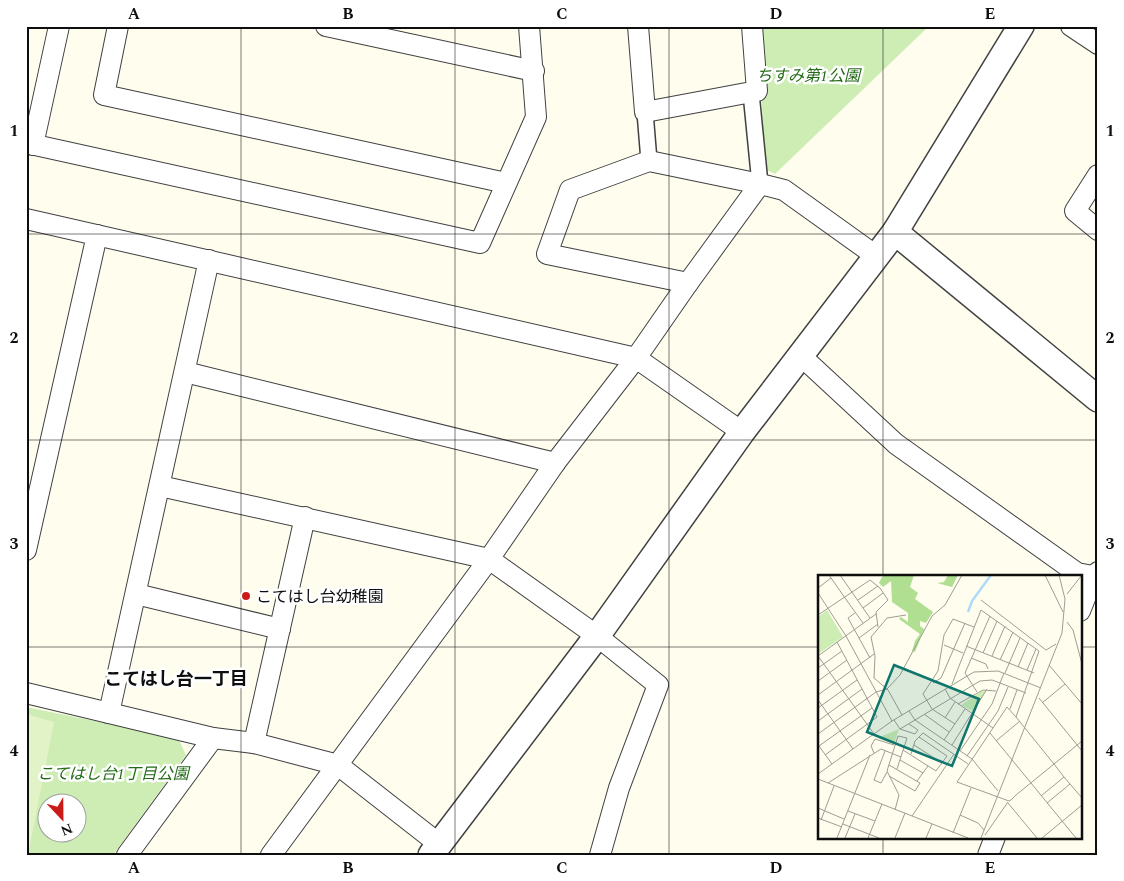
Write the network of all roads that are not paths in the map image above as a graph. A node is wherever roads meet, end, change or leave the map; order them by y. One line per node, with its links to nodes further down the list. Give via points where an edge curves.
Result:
1 (59, 26): 13 (street)
2 (118, 26): 16 (street, via 104,95)
3 (326, 26): 10 (street)
4 (529, 26): 10 (street)
5 (638, 26): 12 (street)
6 (752, 26): 11 (street, via 758,92)
7 (1021, 26): 20 (street)
8 (1071, 26): 9 (street)
9 (1098, 44)
10 (534, 71): 16 (street, via 536,117)
11 (751, 92): 12 (street); 17 (street)
12 (645, 112): 14 (street)
13 (30, 144): 16 (street, via 480,243)
14 (649, 161): 17 (street); 24 (street, via 570,190 547,254)
15 (1098, 175): 19 (street, via 1075,211)
16 (506, 183)
17 (760, 184): 22 (street, via 784,190); 24 (street)
18 (26, 219): 21 (street)
19 (1098, 230)
20 (895, 232): 22 (street); 28 (street)
21 (97, 234): 23 (street); 33 (street)
22 (876, 256): 25 (street)
23 (209, 260): 26 (street); 27 (street)
24 (688, 283): 26 (street)
25 (800, 355): 29 (street); 35 (street, via 896,444 1077,573)
26 (636, 358): 29 (street); 30 (street)
27 (185, 372): 30 (street); 31 (street)
28 (1098, 399)
29 (742, 432): 39 (street)
30 (555, 464): 34 (street)
31 (160, 486): 32 (street); 36 (street)
32 (305, 517): 34 (street); 38 (street)
33 (26, 550)
34 (490, 559): 39 (street); 44 (street)
35 (1096, 575): 37 (street)
36 (136, 594): 38 (street); 41 (street)
37 (1082, 606)
38 (280, 629): 43 (street)
39 (596, 636): 46 (street); 49 (street, via 658,685 619,788)
40 (26, 693): 41 (street)
41 (109, 714): 42 (street)
42 (213, 738): 43 (street); 47 (street)
43 (254, 743): 44 (street)
44 (338, 764): 46 (street); 48 (street)
45 (995, 838): 50 (street)
46 (435, 849)
47 (127, 855)
48 (271, 855)
49 (600, 855)
50 (988, 855)

